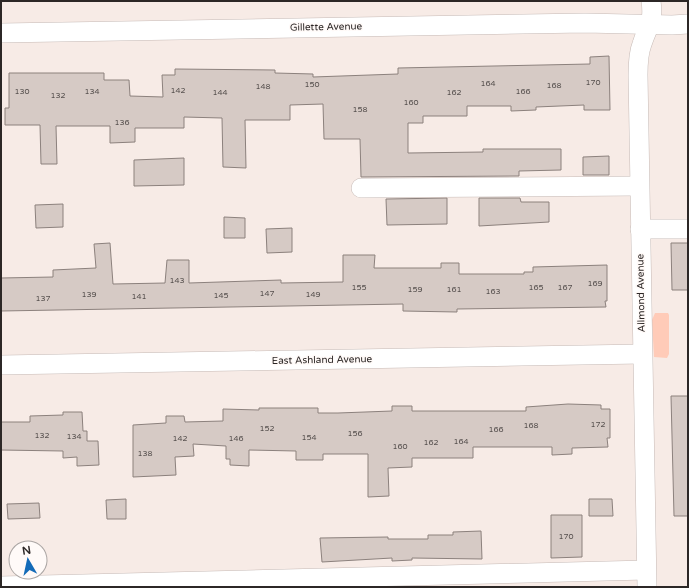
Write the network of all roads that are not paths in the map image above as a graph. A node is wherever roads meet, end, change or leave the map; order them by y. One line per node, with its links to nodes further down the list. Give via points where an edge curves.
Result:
1 (651, 1): 3 (street, Allmond Avenue)
2 (688, 24): 3 (street, Gillette Avenue)
3 (651, 25): 4 (street, Gillette Avenue, via 577,23); 5 (street, Allmond Avenue, via 638,58)
4 (1, 33)
5 (640, 186): 6 (street); 7 (street, Allmond Avenue)
6 (361, 188)
7 (640, 229): 8 (street); 9 (street, Allmond Avenue)
8 (688, 229)
9 (642, 354): 10 (street, East Ashland Avenue); 11 (street, Allmond Avenue)
10 (1, 365)
11 (646, 579): 12 (street)
12 (1, 586)

